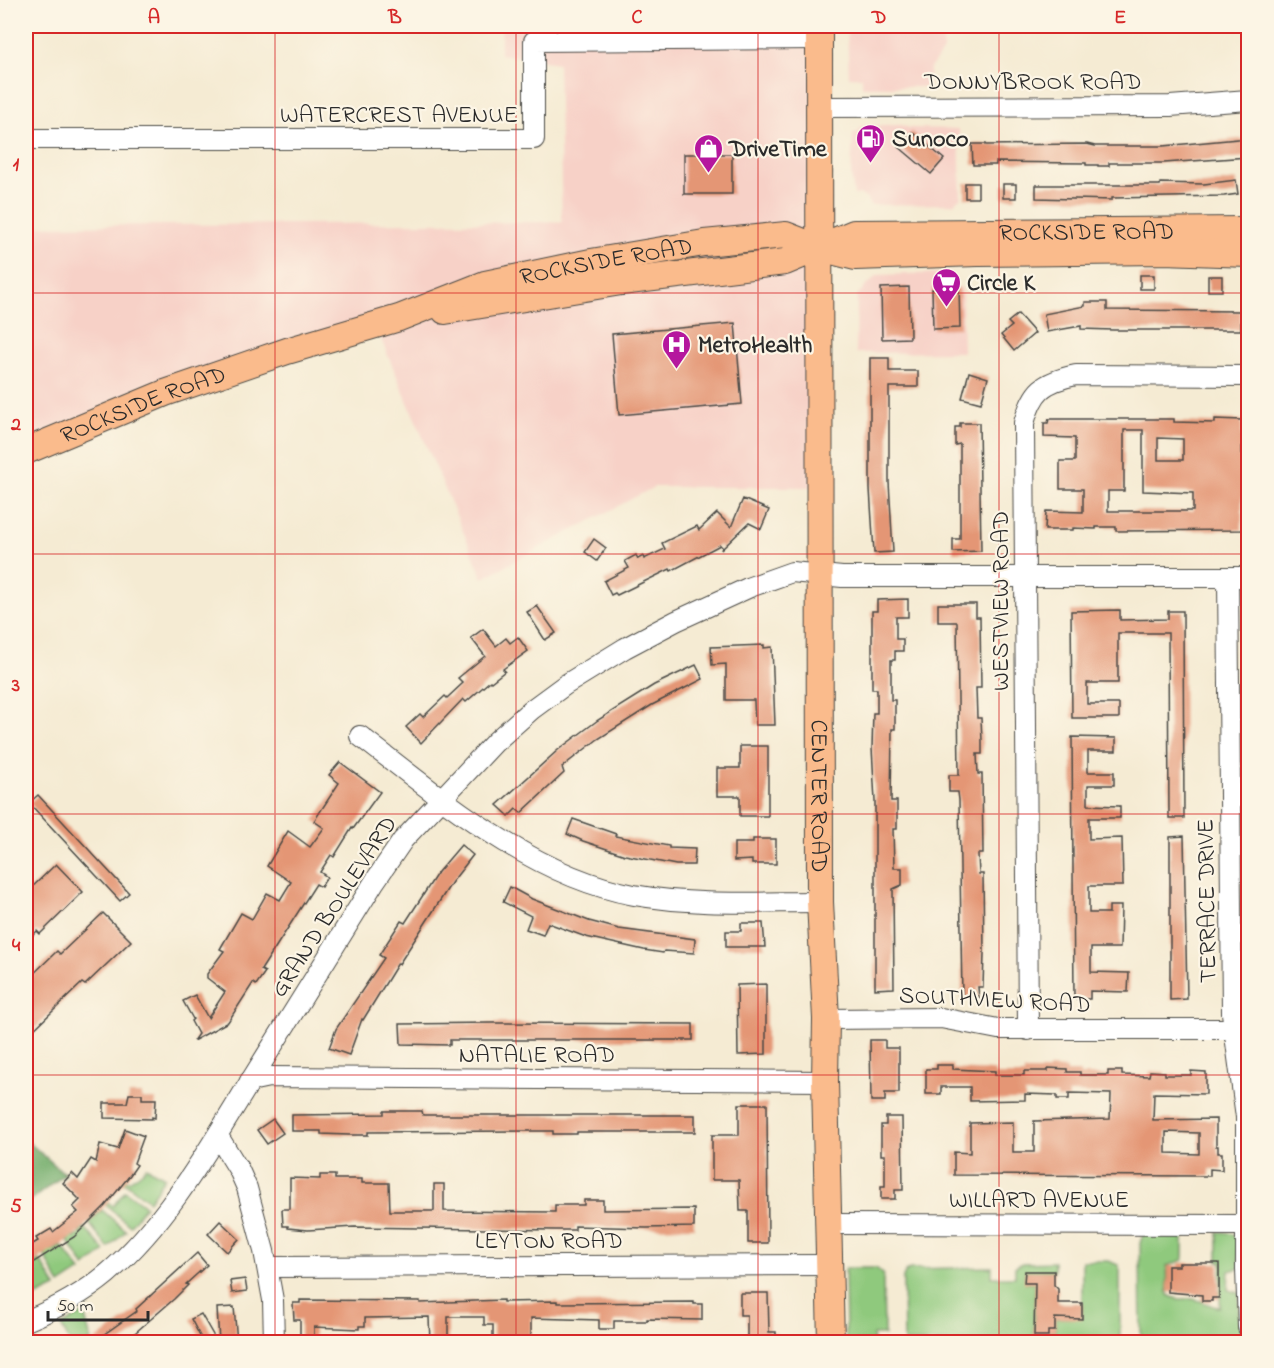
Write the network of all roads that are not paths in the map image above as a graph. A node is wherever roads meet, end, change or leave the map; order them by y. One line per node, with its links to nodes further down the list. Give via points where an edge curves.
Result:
1 (819, 32): 3 (main road, CENTER ROAD); 4 (street, WATERCREST AVENUE, via 534,40 534,140)
2 (1248, 100): 3 (street, DONNYBROOK ROAD, via 1170,106)
3 (818, 107): 6 (main road, CENTER ROAD)
4 (26, 139)
5 (1248, 230): 6 (main road, ROCKSIDE ROAD, via 854,233)
6 (819, 248): 7 (main road, ROCKSIDE ROAD, via 855,256 1164,251); 9 (main road, ROCKSIDE ROAD, via 786,236 704,243 485,284 399,318 165,393); 10 (main road, CENTER ROAD)
7 (1248, 254)
8 (1248, 376): 11 (street, WESTVIEW ROAD, via 1076,375 1056,379 1039,389 1029,404 1024,423)
9 (26, 451)
10 (819, 573): 11 (street, GRAND BOULEVARD, via 842,577); 15 (street, GRAND BOULEVARD, via 792,572 768,580 625,648 531,710); 16 (main road, CENTER ROAD)
11 (1025, 577): 12 (street, GRAND BOULEVARD); 19 (street, WESTVIEW ROAD)
12 (1228, 577): 13 (street, GRAND BOULEVARD); 18 (street, TERRACE DRIVE)
13 (1248, 577)
14 (360, 736): 15 (street)
15 (442, 799): 16 (street, via 548,865 623,892 701,903); 20 (street, GRAND BOULEVARD, via 403,840 386,865)
16 (820, 902): 17 (main road, CENTER ROAD)
17 (826, 1019): 19 (street, SOUTHVIEW ROAD, via 941,1018 998,1029); 21 (main road, CENTER ROAD)
18 (1234, 1029): 19 (street, SOUTHVIEW ROAD); 24 (street, TERRACE DRIVE, via 1246,1117)
19 (1028, 1030)
20 (250, 1082): 21 (street, NATALIE ROAD, via 276,1077); 22 (street, GRAND BOULEVARD)
21 (825, 1082): 23 (main road, CENTER ROAD)
22 (218, 1136): 26 (street, via 247,1188); 27 (street, GRAND BOULEVARD, via 156,1224 107,1274 51,1311)
23 (830, 1224): 24 (street, WILLARD AVENUE); 25 (main road, CENTER ROAD)
24 (1247, 1225): 28 (street, TERRACE DRIVE)
25 (830, 1265): 26 (street, LEYTON ROAD); 30 (main road, CENTER ROAD)
26 (268, 1267): 29 (street)
27 (26, 1321)
28 (1248, 1327)
29 (274, 1342)
30 (831, 1342)

